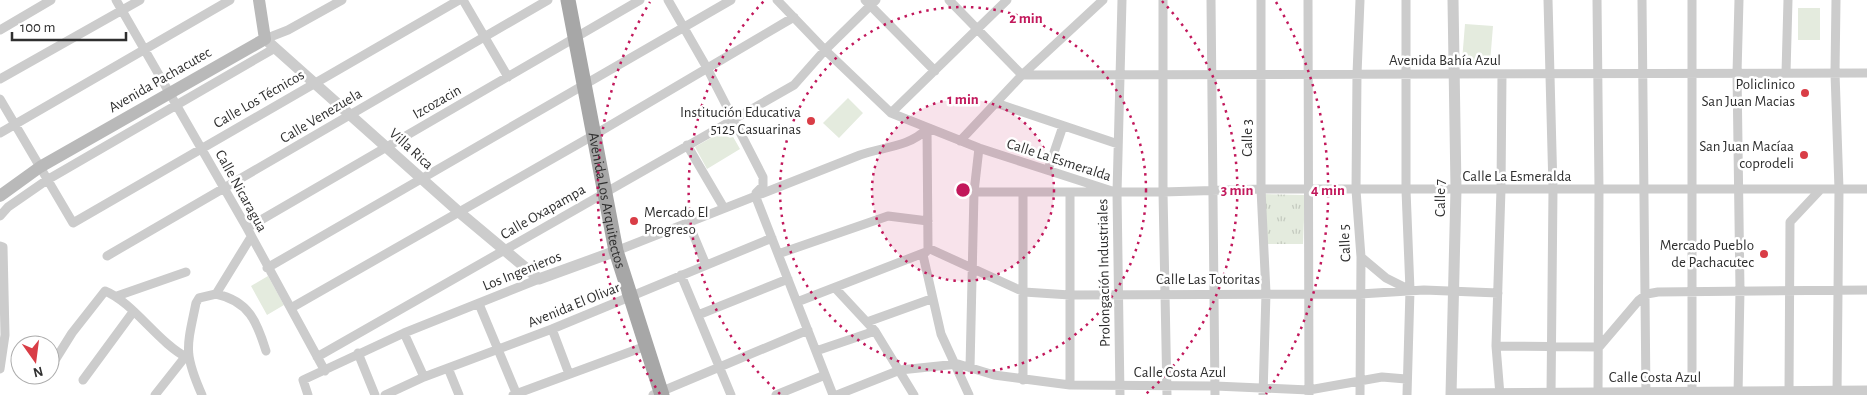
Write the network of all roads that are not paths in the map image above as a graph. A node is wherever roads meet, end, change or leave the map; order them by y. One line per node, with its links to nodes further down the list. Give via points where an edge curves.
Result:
1 (51, 0): 38 (street)
2 (116, 0): 34 (street, Calle Nicaragua)
3 (140, 0): 34 (street)
4 (230, 0): 43 (street)
5 (259, 0): 41 (main road)
6 (342, 0): 41 (street, Avenida Pachacutec)
7 (459, 0): 66 (street, Calle Los Técnicos)
8 (464, 0): 39 (street)
9 (548, 0): 39 (street, Calle Venezuela)
10 (568, 0): 40 (main road, Avenida Los Arquitectos)
11 (640, 0): 40 (street, Izcozacin)
12 (668, 0): 36 (street)
13 (731, 0): 36 (street)
14 (777, 0): 35 (street, Calle La Esmeralda)
15 (949, 0): 37 (street)
16 (1007, 0): 37 (street)
17 (1103, 0): 63 (street)
18 (1122, 0): 52 (street, Prolongación Industriales)
19 (1163, 0): 53 (street)
20 (1212, 0): 54 (street)
21 (1261, 0): 55 (street, Calle 3)
22 (1308, 0): 56 (street)
23 (1360, 0): 57 (street, Calle 5)
24 (1406, 0): 58 (street)
25 (1454, 0): 59 (street, Calle 7)
26 (1548, 0): 61 (street)
27 (1597, 0): 62 (street)
28 (1642, 0): 46 (street)
29 (1692, 0): 47 (street)
30 (1739, 0): 48 (street)
31 (1788, 0): 49 (street)
32 (1836, 0): 50 (street)
33 (870, 2): 42 (street, Calle Oxapampa); 45 (street)
34 (122, 11): 43 (street, Calle Nicaragua); 65 (street)
35 (794, 17): 42 (street, Calle La Esmeralda); 44 (street)
36 (684, 27): 44 (street); 67 (street)
37 (977, 27): 45 (street); 63 (street)
38 (0, 30)
39 (485, 36): 64 (street); 72 (street, Calle Venezuela)
40 (575, 38): 64 (street, Izcozacin); 67 (main road, Avenida Los Arquitectos)
41 (270, 43): 66 (street, Villa Rica); 69 (main road, Avenida Pachacutec)
42 (825, 50): 71 (street, Calle La Esmeralda); 73 (street, Calle Oxapampa, via 794,85)
43 (145, 51): 69 (street, Calle Nicaragua); 74 (street)
44 (707, 68): 73 (street); 78 (street)
45 (935, 71): 71 (street)
46 (1643, 73): 47 (street, Avenida Bahía Azul); 62 (street, Avenida Bahía Azul); 95 (street)
47 (1691, 73): 48 (street, Avenida Bahía Azul); 96 (street)
48 (1737, 73): 49 (street, Avenida Bahía Azul); 97 (street)
49 (1786, 73): 50 (street, Avenida Bahía Azul)
50 (1835, 73): 51 (street, Avenida Bahía Azul); 99 (street)
51 (1867, 73)
52 (1120, 74): 53 (street, Avenida Bahía Azul); 63 (street, Avenida Bahía Azul); 80 (street, Prolongación Industriales)
53 (1164, 74): 54 (street, Avenida Bahía Azul); 107 (street)
54 (1212, 74): 55 (street, Avenida Bahía Azul); 100 (street)
55 (1261, 74): 56 (street, Avenida Bahía Azul); 91 (street, Calle 3)
56 (1309, 74): 57 (street, Avenida Bahía Azul); 101 (street)
57 (1357, 74): 58 (street, Avenida Bahía Azul); 102 (street, Calle 5)
58 (1407, 74): 59 (street, Avenida Bahía Azul); 103 (street)
59 (1454, 74): 60 (street, Avenida Bahía Azul); 104 (street, Calle 7)
60 (1502, 74): 61 (street, Avenida Bahía Azul); 92 (street)
61 (1549, 74): 62 (street, Avenida Bahía Azul); 93 (street)
62 (1597, 74): 94 (street)
63 (1022, 75): 70 (street)
64 (508, 77): 82 (street, Izcozacin)
65 (0, 79)
66 (314, 83): 72 (street, Villa Rica); 83 (street, Calle Los Técnicos)
67 (584, 85): 78 (main road, Avenida Los Arquitectos); 87 (street)
68 (0, 99): 74 (street)
69 (173, 99): 83 (street, Calle Nicaragua); 85 (main road, Avenida Pachacutec); 88 (street, Avenida Pachacutec)
70 (996, 103): 75 (street); 79 (street)
71 (892, 113): 76 (street, Calle La Esmeralda)
72 (350, 115): 82 (street, Villa Rica); 90 (street, Calle Venezuela)
73 (734, 118): 81 (street, Calle Oxapampa); 111 (street, via 763,177 763,186)
74 (14, 124): 77 (street); 85 (street)
75 (1063, 126): 80 (street); 86 (street)
76 (927, 129): 79 (street, Calle La Esmeralda); 111 (street, Los Ingenieros, via 918,138 901,145 877,149); 116 (street)
77 (0, 133)
78 (594, 135): 105 (main road, Avenida Los Arquitectos); 114 (street)
79 (960, 141): 84 (street, Calle La Esmeralda)
80 (1118, 144): 109 (street, Prolongación Industriales)
81 (687, 145): 105 (street, Calle Oxapampa); 113 (street)
82 (387, 147): 87 (street, Villa Rica); 118 (street, Izcozacin)
83 (201, 148): 88 (street, Calle Los Técnicos, via 73,223); 90 (street, Calle Nicaragua)
84 (979, 148): 86 (street, Calle La Esmeralda); 106 (street)
85 (40, 167): 88 (street); 112 (main road, Avenida Pachacutec)
86 (1048, 170): 109 (street, Calle La Esmeralda)
87 (423, 179): 114 (street, Villa Rica); 129 (street)
88 (47, 180): 115 (street, Avenida Pachacutec)
89 (1867, 188): 99 (street, Calle La Esmeralda)
90 (224, 189): 118 (street, Calle Nicaragua); 125 (street, Calle Venezuela)
91 (1261, 189): 100 (street, Calle La Esmeralda); 101 (street, Calle La Esmeralda); 146 (street, Calle 3)
92 (1501, 189): 93 (street, Calle La Esmeralda); 104 (street, Calle La Esmeralda); 148 (street)
93 (1553, 189): 94 (street, Calle La Esmeralda); 169 (street)
94 (1599, 189): 95 (street, Calle La Esmeralda); 170 (street)
95 (1643, 189): 96 (street, Calle La Esmeralda); 154 (street)
96 (1693, 189): 97 (street, Calle La Esmeralda); 136 (street)
97 (1740, 189): 98 (street, Calle La Esmeralda); 137 (street)
98 (1821, 189): 99 (street, Calle La Esmeralda); 138 (street, via 1790,222)
99 (1839, 189): 139 (street)
100 (1212, 190): 107 (street, Calle La Esmeralda); 145 (street)
101 (1309, 190): 102 (street, Calle La Esmeralda); 147 (street)
102 (1356, 190): 103 (street, Calle La Esmeralda); 126 (street, Calle 5)
103 (1406, 190): 104 (street, Calle La Esmeralda); 135 (street)
104 (1456, 190): 142 (street, Calle 7)
105 (605, 192): 121 (street, Calle Oxapampa); 122 (main road, Avenida Los Arquitectos)
106 (974, 192): 110 (street); 128 (street)
107 (1163, 192): 109 (street, Calle La Esmeralda); 144 (street)
108 (1070, 193): 109 (street); 110 (street); 151 (street)
109 (1117, 193): 143 (street, Prolongación Industriales)
110 (1023, 194): 141 (street)
111 (755, 195): 113 (street, Los Ingenieros); 119 (street)
112 (0, 196)
113 (724, 208): 117 (street, Los Ingenieros)
114 (459, 212): 121 (street, Villa Rica); 158 (street)
115 (0, 216)
116 (928, 221): 123 (street); 124 (street, via 888,216)
117 (688, 222): 122 (street, Los Ingenieros); 127 (street)
118 (249, 233): 129 (street, Calle Nicaragua); 149 (street)
119 (772, 238): 124 (street); 127 (street, Avenida El Olivar)
120 (0, 246): 161 (street, via 3,248)
121 (506, 250): 132 (street, Villa Rica); 177 (street, Calle Oxapampa)
122 (616, 251): 132 (street, Los Ingenieros); 153 (main road, Avenida Los Arquitectos)
123 (926, 251): 128 (street, Calle Las Totoritas); 134 (street); 155 (street)
124 (778, 254): 133 (street)
125 (108, 256)
126 (1361, 257): 135 (street, via 1386,278); 150 (street, Calle 5)
127 (706, 264): 131 (street, Avenida El Olivar)
128 (973, 267): 141 (street, Calle Las Totoritas); 181 (street)
129 (267, 268): 158 (street, Calle Nicaragua)
130 (186, 272): 152 (street)
131 (681, 275): 153 (street, Avenida El Olivar); 160 (street)
132 (539, 279): 157 (street, Los Ingenieros)
133 (788, 279): 156 (street); 160 (street)
134 (836, 289): 156 (street); 162 (street)
135 (1410, 290): 142 (street, Calle Las Totoritas); 150 (street, Calle Las Totoritas); 188 (street)
136 (1691, 290): 137 (street); 154 (street, via 1658,292); 198 (street)
137 (1740, 290): 138 (street); 207 (street)
138 (1788, 290): 139 (street); 199 (street)
139 (1837, 290): 140 (street); 201 (street)
140 (1867, 290)
141 (1024, 292): 151 (street, Calle Las Totoritas); 191 (street)
142 (1455, 292): 148 (street, Calle Las Totoritas); 224 (street, Calle 7)
143 (1117, 293): 144 (street, Calle Las Totoritas); 151 (street, Calle Las Totoritas); 193 (street, Prolongación Industriales)
144 (1165, 293): 145 (street, Calle Las Totoritas); 194 (street)
145 (1215, 293): 146 (street, Calle Las Totoritas); 195 (street)
146 (1266, 293): 147 (street, Calle Las Totoritas); 197 (street, Calle 3)
147 (1309, 293): 150 (street, Calle Las Totoritas); 200 (street)
148 (1498, 293): 168 (street)
149 (216, 294): 172 (street, via 229,297 248,310 256,321); 176 (street, via 199,298 196,303)
150 (1360, 294): 189 (street, Calle 5)
151 (1070, 295): 192 (street)
152 (117, 296): 159 (street); 174 (street, via 105,291)
153 (630, 297): 163 (street, Avenida El Olivar); 167 (main road, Avenida Los Arquitectos)
154 (1643, 297): 170 (street); 206 (street)
155 (931, 299): 162 (street); 179 (street)
156 (797, 302): 164 (street)
157 (479, 304): 166 (street, Los Ingenieros); 171 (street)
158 (291, 308): 177 (street, Calle Nicaragua)
159 (133, 312): 176 (street); 190 (street)
160 (698, 315): 178 (street)
161 (2, 319): 182 (street)
162 (867, 322): 165 (street)
163 (552, 329): 171 (street, Avenida El Olivar); 185 (street)
164 (808, 330): 173 (street); 178 (street)
165 (875, 331): 173 (street); 183 (street)
166 (404, 333): 175 (street, Los Ingenieros); 187 (street)
167 (646, 346): 185 (street); 202 (main road, Avenida Los Arquitectos)
168 (1496, 346): 169 (street); 203 (street)
169 (1550, 347): 170 (street); 204 (street)
170 (1599, 347): 205 (street)
171 (497, 350): 180 (street, Avenida El Olivar); 214 (street)
172 (266, 351)
173 (816, 351): 186 (street)
174 (60, 352)
175 (358, 353): 184 (street, Los Ingenieros); 211 (street)
176 (186, 357): 208 (street); 209 (street)
177 (317, 357): 184 (street, Calle Nicaragua)
178 (719, 366): 202 (street); 215 (street)
179 (955, 366): 181 (street, Calle Costa Azul); 183 (street, Calle Costa Azul); 220 (street)
180 (448, 368): 187 (street, Avenida El Olivar); 213 (street)
181 (970, 368): 191 (street, Calle Costa Azul)
182 (0, 369)
183 (900, 370): 218 (street, Calle Costa Azul); 219 (street)
184 (325, 371): 210 (street, Los Ingenieros, via 303,380)
185 (570, 374): 214 (street)
186 (825, 375): 216 (street); 217 (street)
187 (424, 377): 212 (street, Avenida El Olivar)
188 (1406, 378): 189 (street, Calle Costa Azul); 222 (street)
189 (1360, 379): 200 (street, Calle Costa Azul); 221 (street, Calle 5)
190 (83, 380)
191 (1023, 380): 192 (street, Calle Costa Azul)
192 (1070, 385): 193 (street, Calle Costa Azul)
193 (1120, 391): 194 (street, Calle Costa Azul)
194 (1166, 391): 195 (street, Calle Costa Azul)
195 (1215, 391): 197 (street, Calle Costa Azul)
196 (1867, 391): 201 (street, Calle Costa Azul)
197 (1263, 392): 200 (street, Calle Costa Azul)
198 (1692, 392): 206 (street, Calle Costa Azul); 207 (street, Calle Costa Azul)
199 (1789, 392): 201 (street, Calle Costa Azul); 207 (street, Calle Costa Azul)
200 (1309, 393)
201 (1837, 393)
202 (659, 394)
203 (1500, 394): 204 (street, Calle Costa Azul); 224 (street, Calle Costa Azul)
204 (1551, 394): 205 (street, Calle Costa Azul)
205 (1598, 394): 206 (street, Calle Costa Azul)
206 (1646, 394)
207 (1738, 394)
208 (155, 395)
209 (202, 395)
210 (308, 395)
211 (376, 395)
212 (385, 395)
213 (459, 395)
214 (515, 395)
215 (731, 395)
216 (776, 395)
217 (833, 395)
218 (838, 395)
219 (914, 395)
220 (969, 395)
221 (1360, 395)
222 (1407, 395)
223 (1442, 395): 224 (street, Calle Costa Azul)
224 (1451, 395)

